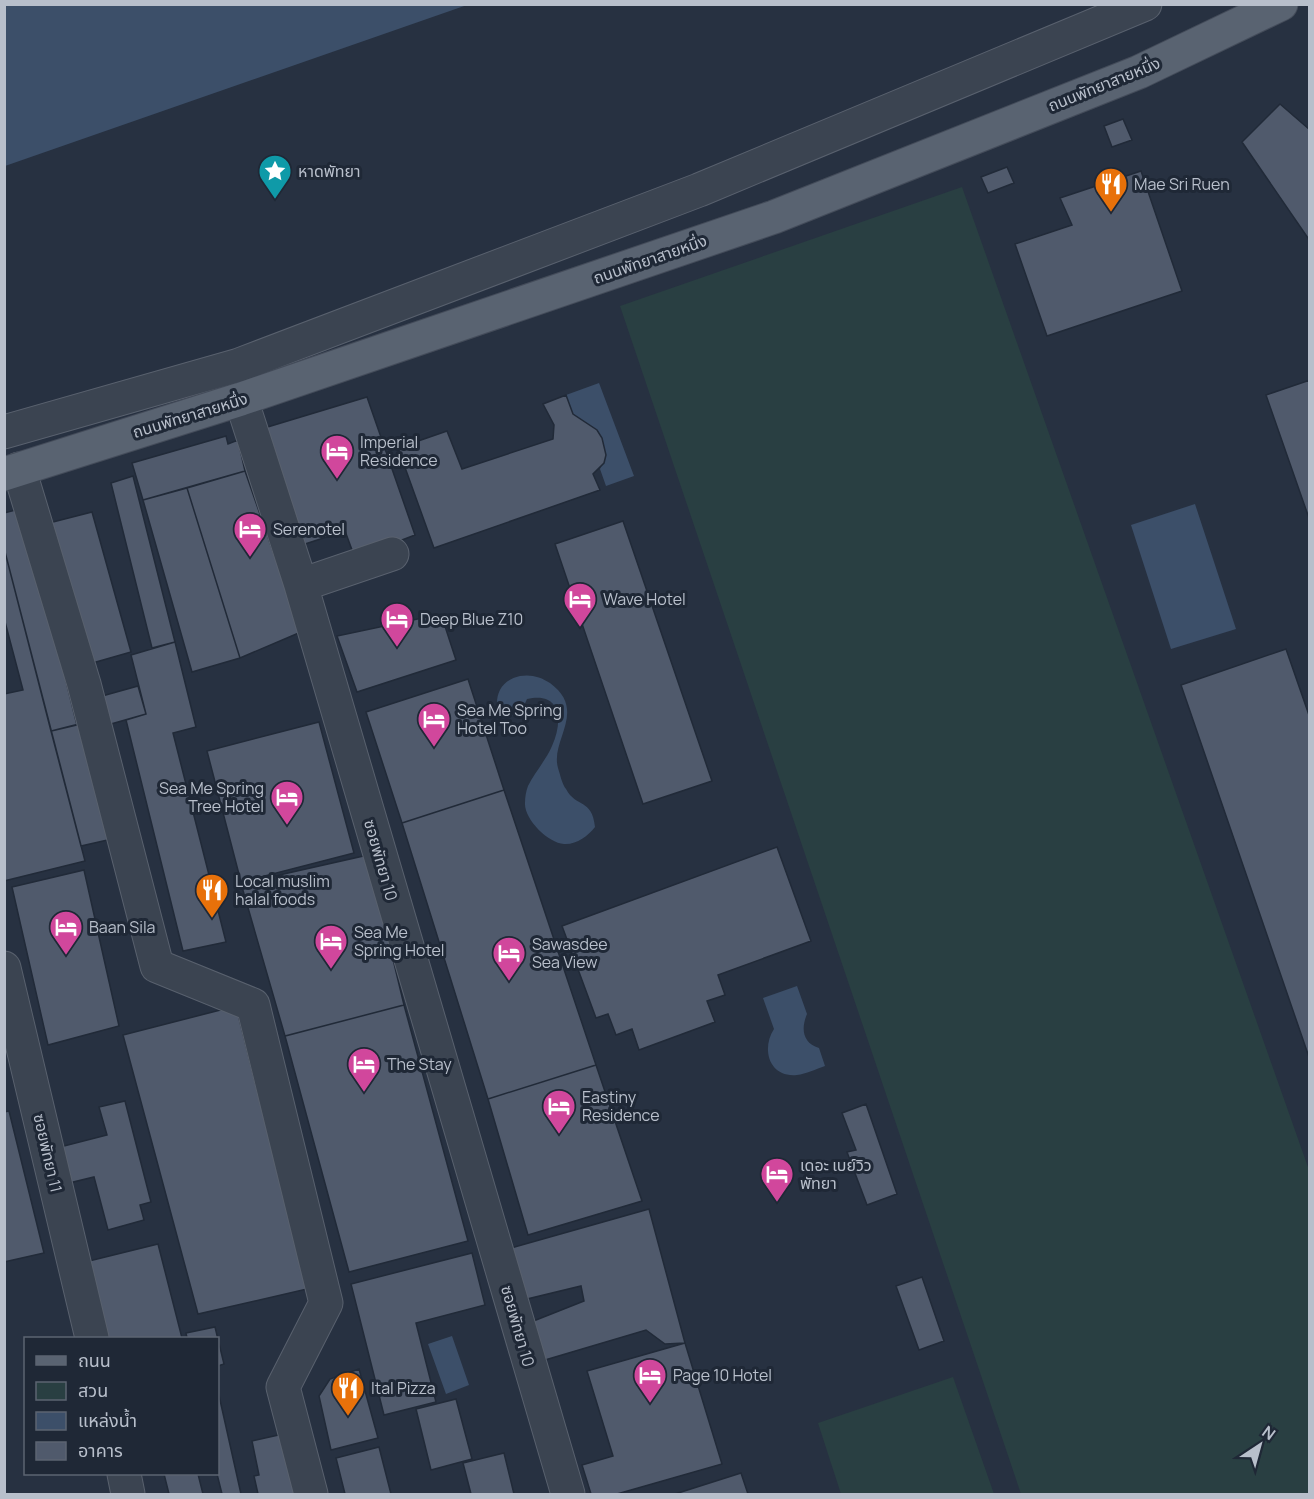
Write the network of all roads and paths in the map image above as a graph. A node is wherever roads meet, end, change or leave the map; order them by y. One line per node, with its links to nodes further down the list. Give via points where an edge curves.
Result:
1 (1145, 4): 4 (street, via 699,190 239,365)
2 (1281, 4): 3 (main road, ถนนพัทยาสายหนึ่ง, via 1139,72 774,217)
3 (242, 399): 5 (main road, ถนนพัทยาสายหนึ่ง); 7 (street, ซอยพัทยา 10)
4 (4, 432)
5 (12, 472): 12 (street, via 84,684 157,966 253,1005 326,1303 284,1387)
6 (392, 554): 7 (street)
7 (301, 585): 13 (street, ซอยพัทยา 10)
8 (4, 969): 9 (street, ซอยพัทยา 11)
9 (92, 1337)
10 (124, 1475): 11 (street)
11 (129, 1494)
12 (311, 1494)
13 (568, 1494)

